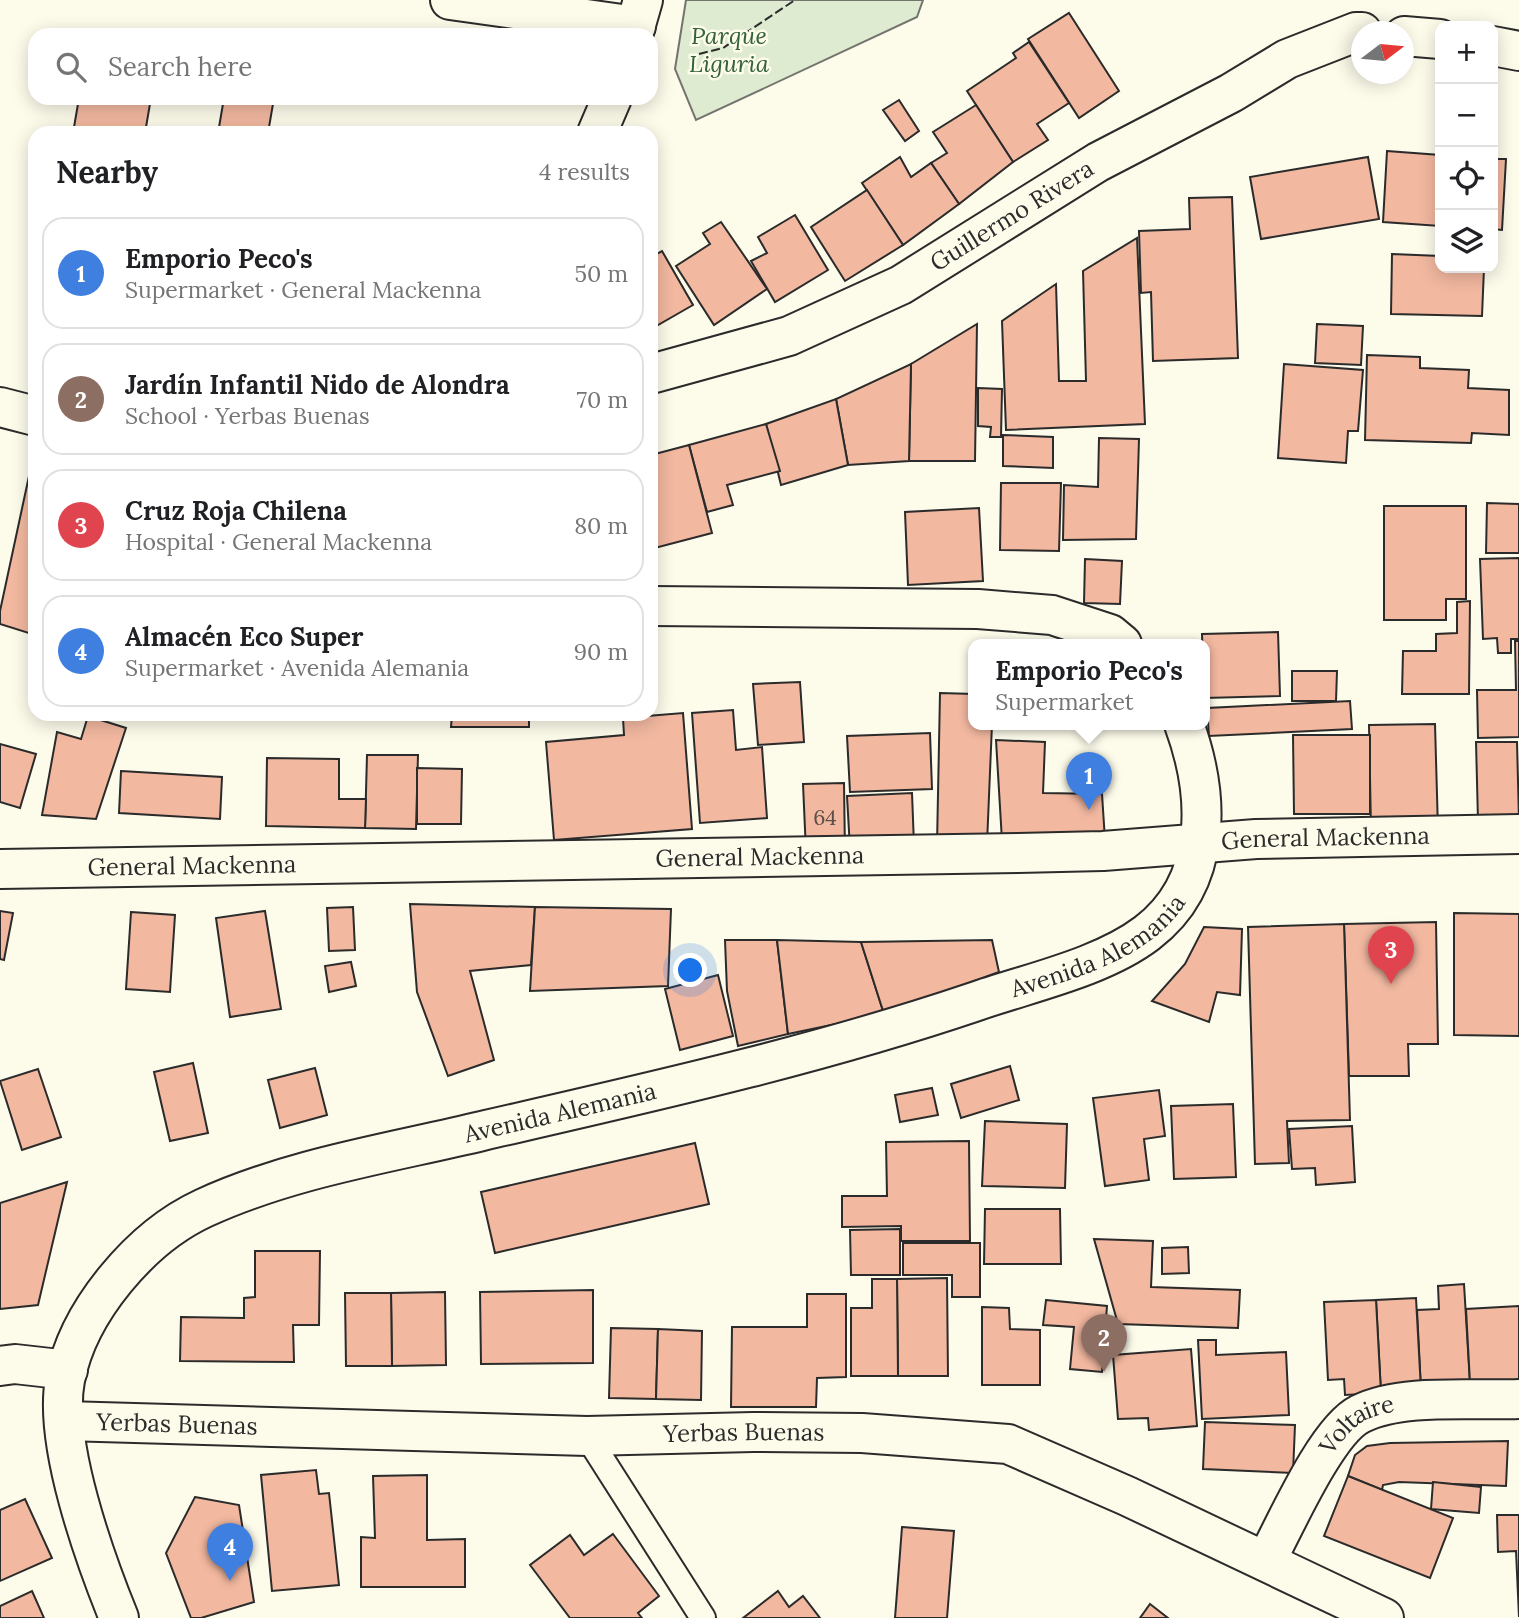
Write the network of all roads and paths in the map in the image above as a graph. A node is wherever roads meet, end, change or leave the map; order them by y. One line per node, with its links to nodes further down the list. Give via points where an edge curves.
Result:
1 (450, 0): 2 (main road)
2 (637, 20)
3 (1351, 34): 10 (main road, Guillermo Rivera, via 1287,60 1098,162 901,285 789,336)
4 (1414, 37): 5 (main road)
5 (1435, 39)
6 (1498, 48): 7 (main road)
7 (1519, 51)
8 (609, 105): 9 (main road)
9 (600, 126)
10 (658, 372)
11 (0, 407): 12 (main road)
12 (28, 413)
13 (658, 606): 14 (main road, via 1040,614)
14 (1116, 639)
15 (1186, 730): 17 (main road, Avenida Alemania, via 1202,792)
16 (1519, 834): 17 (main road, General Mackenna)
17 (1202, 841): 18 (main road, General Mackenna, via 1018,853); 20 (main road, Avenida Alemania, via 1189,883 1147,933 1071,970 900,1027 281,1179 201,1209 112,1281 84,1324)
18 (0, 869)
19 (0, 1366): 20 (main road)
20 (68, 1370): 22 (main road, Avenida Alemania)
21 (1519, 1399): 24 (main road, Voltaire, via 1399,1403 1359,1414 1329,1445)
22 (65, 1421): 23 (main road, Yerbas Buenas); 25 (main road, Avenida Alemania, via 94,1556)
23 (587, 1436): 24 (main road, Yerbas Buenas, via 862,1433 1008,1444); 26 (lane)
24 (1266, 1561): 27 (main road, Yerbas Buenas)
25 (119, 1618)
26 (703, 1618)
27 (1384, 1618)

